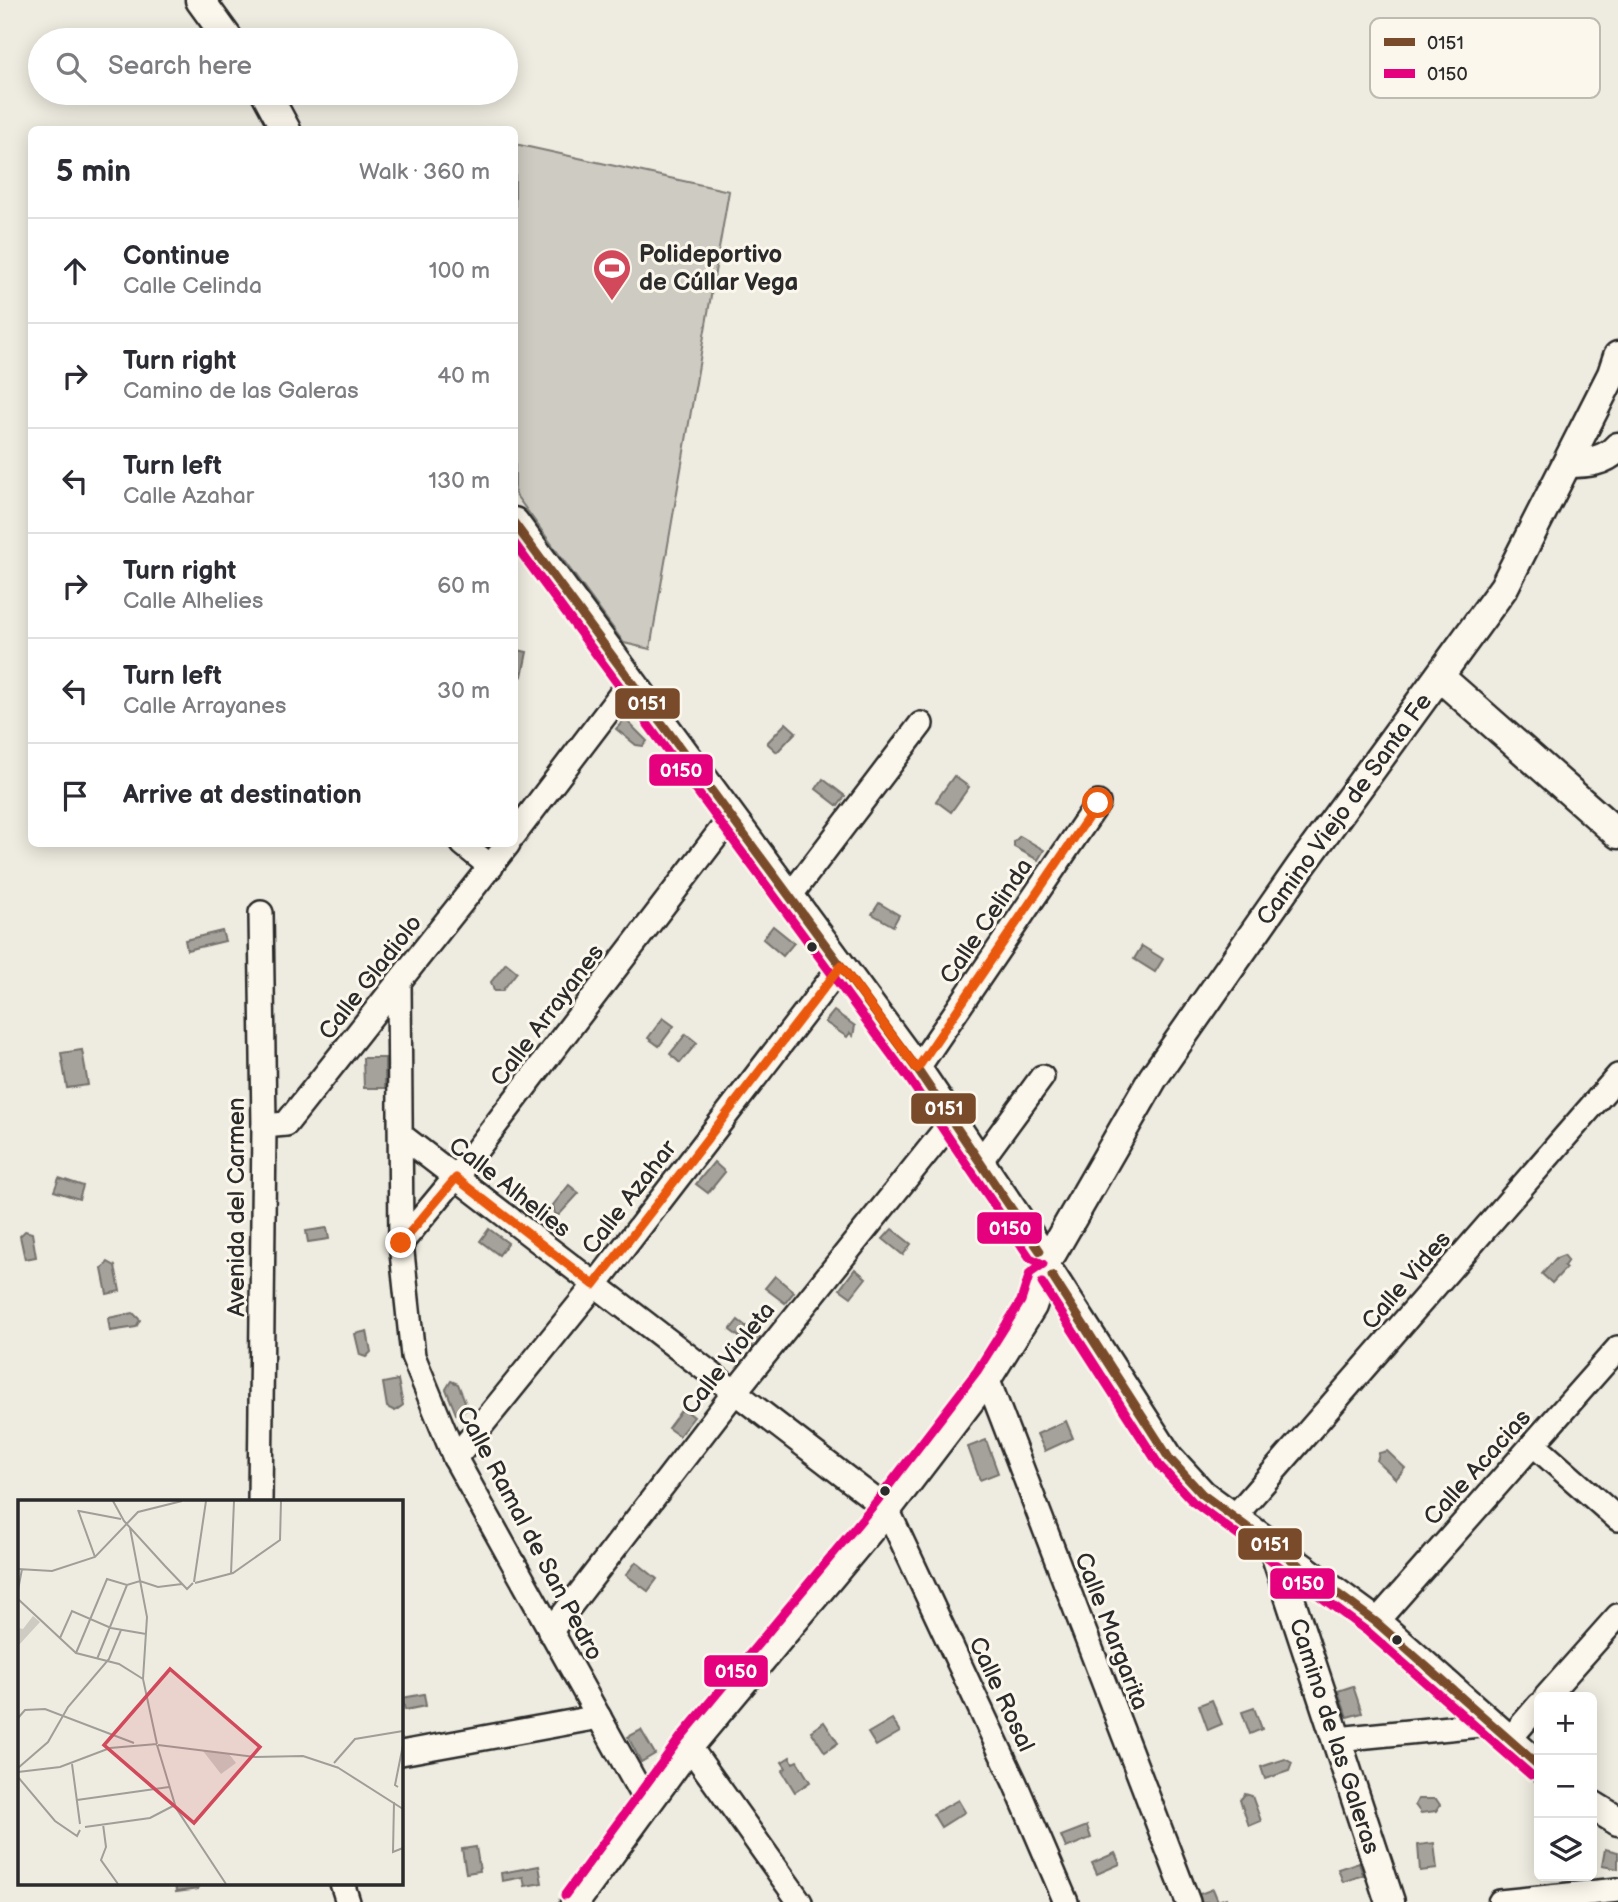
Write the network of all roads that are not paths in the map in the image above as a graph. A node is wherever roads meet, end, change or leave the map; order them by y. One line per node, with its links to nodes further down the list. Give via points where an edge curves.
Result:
1 (200, 0): 2 (street)
2 (220, 28)
3 (272, 105): 4 (street)
4 (284, 126)
5 (1616, 372): 7 (street, Camino Viejo de Santa Fe)
6 (1618, 447): 7 (street, via 1592,462)
7 (1567, 463): 9 (street, Camino Viejo de Santa Fe, via 1504,587)
8 (518, 527): 10 (street)
9 (1440, 677): 15 (street); 32 (street, Camino Viejo de Santa Fe, via 1153,1078)
10 (631, 681): 13 (street); 14 (street)
11 (922, 724): 19 (street)
12 (1098, 803): 23 (street, Calle Celinda)
13 (731, 817): 19 (street); 30 (street, Calle Arrayanes)
14 (518, 830)
15 (1618, 834)
16 (467, 847): 18 (street)
17 (506, 847): 18 (street, Calle Gladiolo)
18 (491, 867): 22 (street, Calle Gladiolo)
19 (790, 896): 21 (street)
20 (261, 913): 27 (street, Avenida del Carmen)
21 (841, 966): 23 (street); 33 (street, Calle Azahar)
22 (399, 982): 27 (street, Calle Gladiolo, via 286,1124); 28 (street, Calle Ramal de San Pedro)
23 (917, 1069): 26 (street)
24 (1618, 1076): 41 (street, Calle Vides)
25 (1042, 1077): 29 (street)
26 (952, 1121): 29 (street); 36 (street, Calle Violeta)
27 (264, 1126): 39 (street, Avenida del Carmen)
28 (402, 1136): 30 (street, Calle Alhelies); 31 (street, Calle Ramal de San Pedro)
29 (979, 1163): 32 (street)
30 (456, 1178): 31 (street, Calle Arrayanes); 33 (street, Calle Alhelies)
31 (401, 1243): 38 (street, Calle Ramal de San Pedro, via 413,1356)
32 (1046, 1265): 35 (street, Camino Viejo de Santa Fe, via 1032,1306); 41 (street, via 1169,1458 1202,1494)
33 (594, 1285): 36 (street, Calle Alhelies); 38 (street, Calle Azahar)
34 (1618, 1348): 37 (street, Calle Acacias)
35 (987, 1378): 40 (street, Camino Viejo de Santa Fe); 64 (street, Calle Margarita)
36 (733, 1393): 40 (street, Calle Alhelies); 46 (street, Calle Violeta)
37 (1533, 1444): 42 (street); 45 (street, Calle Acacias)
38 (455, 1458): 46 (street, Calle Ramal de San Pedro)
39 (260, 1500)
40 (887, 1509): 52 (street, Camino Viejo de Santa Fe); 63 (street, Calle Rosal)
41 (1234, 1517): 43 (street)
42 (1618, 1519)
43 (1273, 1548): 45 (street); 51 (street, Camino de las Galeras)
44 (1618, 1616): 47 (street)
45 (1376, 1622): 50 (street)
46 (550, 1632): 49 (street, Calle Ramal de San Pedro)
47 (1550, 1692)
48 (1534, 1708): 50 (street)
49 (599, 1717): 53 (street); 55 (street, Calle Ramal de San Pedro)
50 (1499, 1732): 51 (street); 54 (street)
51 (1338, 1739): 65 (street, Camino de las Galeras)
52 (689, 1746): 55 (street, Camino Viejo de Santa Fe); 62 (street)
53 (402, 1753)
54 (1534, 1762)
55 (646, 1802): 61 (street, Camino Viejo de Santa Fe)
56 (1597, 1808): 57 (street)
57 (1618, 1821)
58 (342, 1884): 60 (street)
59 (1618, 1890): 66 (street)
60 (348, 1902)
61 (575, 1902)
62 (800, 1902)
63 (1066, 1902)
64 (1188, 1902)
65 (1390, 1902)
66 (1500, 1902)

